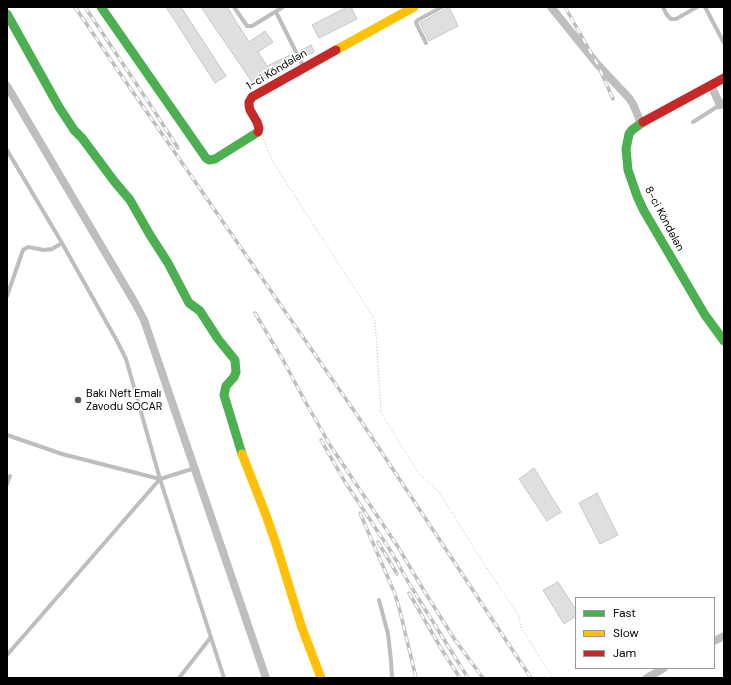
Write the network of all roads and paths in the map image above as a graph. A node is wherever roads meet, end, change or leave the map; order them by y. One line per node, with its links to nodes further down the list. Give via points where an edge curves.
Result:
1 (102, 7): 21 (street, via 206,158 215,159)
2 (234, 7): 10 (lane, via 247,26 252,26)
3 (283, 7): 10 (lane)
4 (414, 7): 14 (street, 1-ci Köndələn)
5 (442, 7): 13 (lane, via 416,22)
6 (552, 7): 20 (street, via 598,65 629,98)
7 (663, 7): 8 (lane, via 671,19 676,19)
8 (697, 7)
9 (705, 7): 12 (lane)
10 (276, 12): 14 (lane)
11 (7, 14): 40 (street, via 74,130 130,200 189,302 200,311 235,360 236,372 226,386 224,395)
12 (724, 42)
13 (426, 43)
14 (304, 68): 21 (street, 1-ci Köndələn, via 252,97 249,105 258,122)
15 (724, 78): 16 (street, 8-ci Köndələn)
16 (711, 85): 18 (street); 20 (street, 8-ci Köndələn)
17 (7, 86): 27 (street, via 144,320)
18 (722, 104): 19 (lane)
19 (693, 122)
20 (641, 124): 25 (street, 8-ci Köndələn, via 632,130 627,140 626,162 637,196 705,315)
21 (258, 132): 42 (path, via 265,141 273,162 375,320 381,413 419,474 440,493 518,614 522,629)
22 (7, 150): 23 (lane)
23 (62, 243): 24 (lane, via 52,249 28,247 23,250); 29 (lane, via 126,359)
24 (7, 296)
25 (724, 341)
26 (7, 435): 29 (lane, via 62,454)
27 (195, 468): 29 (lane); 39 (street)
28 (10, 476): 30 (lane)
29 (160, 479): 33 (lane); 35 (lane)
30 (7, 484)
31 (378, 600): 41 (lane, via 388,634)
32 (724, 636): 34 (street)
33 (211, 637): 37 (lane); 38 (lane)
34 (715, 640)
35 (7, 654)
36 (662, 669): 43 (street)
37 (180, 678)
38 (224, 678)
39 (266, 678)
40 (321, 678)
41 (392, 678)
42 (553, 678)
43 (647, 678)

